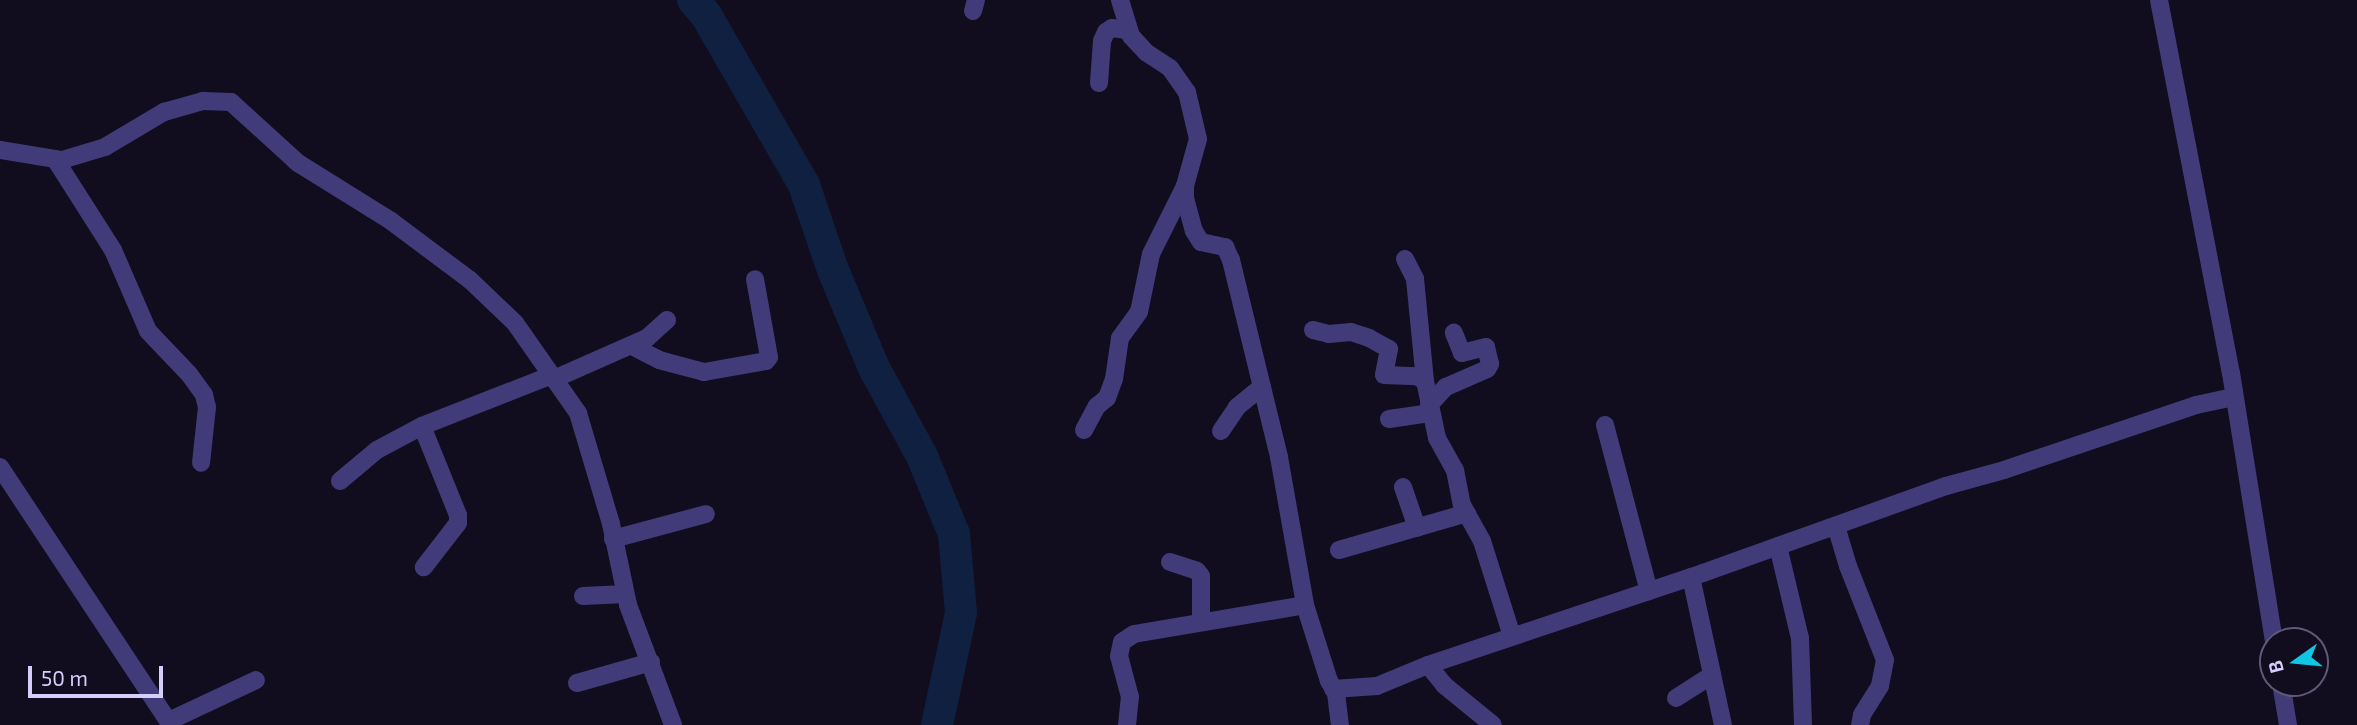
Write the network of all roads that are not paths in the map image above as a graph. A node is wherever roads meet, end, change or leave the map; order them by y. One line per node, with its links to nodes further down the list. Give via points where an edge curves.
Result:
1 (1120, 0): 3 (street)
2 (2160, 0): 17 (street)
3 (1127, 30): 4 (street, via 1106,32); 7 (street, via 1147,53 1170,68 1187,92 1198,139)
4 (1100, 83)
5 (0, 150): 6 (street)
6 (55, 159): 14 (street, via 105,147 125,132 175,109 203,101 231,102 298,163 391,221 470,280 515,323); 24 (street, via 113,250 148,331 204,395 208,407)
7 (1185, 186): 16 (street, via 1194,231 1201,242 1225,247 1231,260); 22 (street, via 1152,254 1139,312 1120,338 1107,398)
8 (1405, 259): 15 (street, via 1415,279 1421,315)
9 (755, 279): 13 (street, via 766,362 704,372 659,360)
10 (667, 320): 13 (street)
11 (1313, 330): 15 (street, via 1369,338 1389,349 1384,375 1417,376)
12 (1454, 333): 18 (street, via 1462,353 1486,347 1490,365 1446,387)
13 (632, 346): 14 (street)
14 (553, 377): 21 (street); 32 (street, via 578,413)
15 (1425, 381): 18 (street)
16 (1262, 387): 23 (street, via 1237,407); 41 (street)
17 (2234, 397): 30 (street, via 2196,405); 43 (street)
18 (1429, 409): 19 (street); 28 (street)
19 (1389, 419)
20 (1605, 425): 38 (street)
21 (422, 426): 26 (street, via 377,450); 36 (street, via 458,515 458,523)
22 (1084, 430)
23 (1221, 430)
24 (201, 463)
25 (0, 467): 53 (street)
26 (340, 481)
27 (1403, 487): 31 (street)
28 (1467, 513): 31 (street); 44 (street, via 1482,541)
29 (706, 514): 32 (street)
30 (1836, 526): 33 (street); 60 (street, via 1885,660 1880,686)
31 (1417, 528): 34 (street)
32 (613, 539): 39 (street)
33 (1778, 546): 37 (street); 59 (street, via 1800,638)
34 (1339, 550)
35 (1170, 562): 42 (street, via 1201,576)
36 (424, 567)
37 (1691, 577): 38 (street); 47 (street)
38 (1649, 590): 44 (street)
39 (625, 594): 40 (street); 45 (street)
40 (583, 596)
41 (1305, 605): 42 (street); 50 (street)
42 (1201, 621): 55 (street, via 1134,634 1122,642 1119,656 1130,697)
43 (2272, 627)
44 (1512, 636): 46 (street)
45 (651, 662): 49 (street); 54 (street)
46 (1428, 665): 50 (street, via 1377,686); 57 (street, via 1444,685)
47 (1712, 675): 52 (street); 58 (street)
48 (256, 680): 53 (street)
49 (577, 683)
50 (1334, 689): 56 (street)
51 (2283, 697): 61 (street)
52 (1676, 698)
53 (170, 723)
54 (673, 725)
55 (1128, 725)
56 (1340, 725)
57 (1493, 725)
58 (1723, 725)
59 (1803, 725)
60 (1860, 725)
61 (2288, 725)

